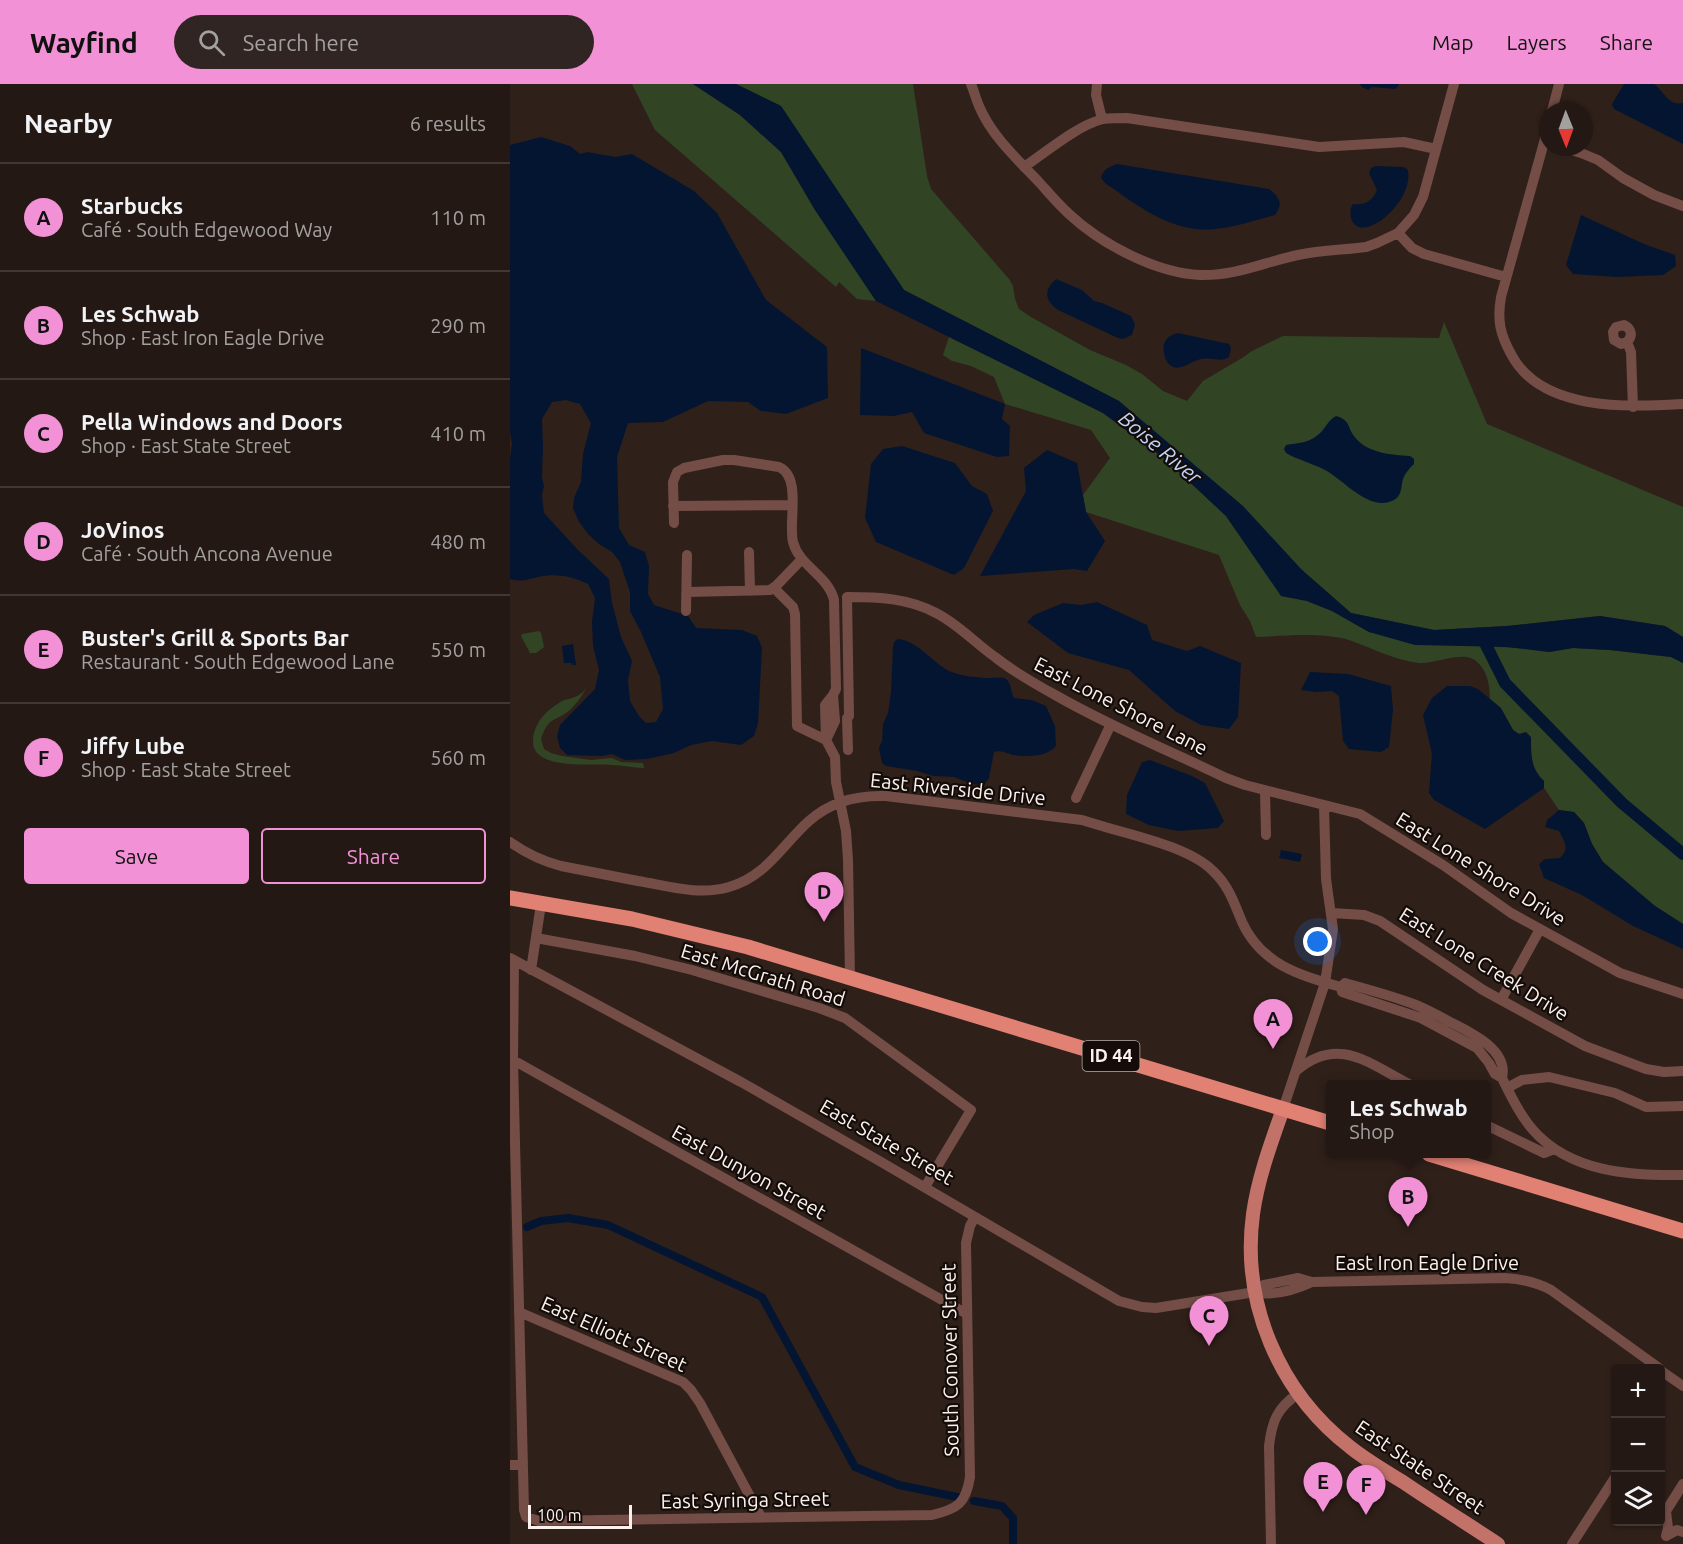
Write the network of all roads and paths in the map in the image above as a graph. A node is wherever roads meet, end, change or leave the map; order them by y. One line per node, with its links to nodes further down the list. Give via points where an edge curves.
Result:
1 (971, 84): 10 (street, via 988,124)
2 (1097, 84): 6 (street)
3 (1454, 84): 7 (street)
4 (1559, 84): 5 (street)
5 (1554, 102)
6 (1102, 120): 7 (street, via 1127,118 1319,147 1404,142); 10 (street, via 1078,130)
7 (1436, 149): 12 (street, via 1423,197)
8 (1542, 156): 13 (street)
9 (1588, 156): 11 (street, via 1654,195)
10 (1024, 167): 12 (street, via 1090,230 1140,260 1177,272 1220,275 1299,255 1366,246)
11 (1683, 206)
12 (1398, 233): 13 (street, via 1424,254)
13 (1506, 277): 16 (street, via 1499,309 1501,333 1524,372 1565,397)
14 (1627, 342): 16 (street, via 1631,352)
15 (1683, 404): 16 (street)
16 (1633, 407)
17 (792, 505): 18 (street); 18 (street, via 791,479 786,470 723,460 677,472); 22 (street, via 792,541)
18 (673, 506): 19 (street)
19 (674, 523)
20 (749, 552): 24 (street)
21 (687, 555): 25 (street)
22 (802, 559): 23 (street); 28 (street, via 825,581 834,600 836,689 825,705)
23 (774, 588): 24 (street); 28 (street, via 795,614 797,726)
24 (750, 591): 25 (street)
25 (687, 592): 26 (street)
26 (686, 611)
27 (1111, 724): 29 (street, East Lone Shore Lane, via 1024,678 937,613 896,599 847,597); 30 (street, East Lone Shore Lane, via 1226,778); 31 (street)
28 (826, 740): 32 (street, via 835,757)
29 (848, 750)
30 (1265, 790): 33 (street, East Lone Shore Lane); 34 (street)
31 (1076, 798)
32 (840, 801): 35 (street, East Riverside Drive, via 809,820 754,876 708,891 561,866 528,854); 43 (street, via 848,860); 44 (street, East Riverside Drive, via 886,796 1082,820 1177,849 1202,861 1225,884 1248,933 1266,955 1299,974)
33 (1324, 806): 38 (street, via 1326,879); 39 (street, East Lone Shore Drive, via 1360,814)
34 (1266, 835)
35 (510, 842)
36 (510, 898): 37 (highway, ID 44)
37 (542, 904): 40 (street); 43 (highway, ID 44, via 728,941)
38 (1332, 913): 44 (street); 46 (street, East Lone Creek Drive, via 1364,915 1380,921)
39 (1540, 929): 45 (street, East Lone Shore Drive, via 1620,973); 46 (street)
40 (536, 938): 42 (street); 59 (street, East McGrath Road, via 635,956 845,1018 971,1110)
41 (512, 959): 42 (street, East State Street); 47 (street)
42 (531, 970): 59 (street, East State Street, via 741,1082)
43 (849, 978): 53 (highway, ID 44)
44 (1325, 982): 48 (street); 51 (street, East Riverside Drive, via 1341,987 1345,983 1412,1004 1476,1036 1500,1059)
45 (1683, 994)
46 (1501, 1000): 49 (street, East Lone Creek Drive, via 1585,1046 1646,1069)
47 (513, 1060): 63 (street); 64 (street, East Dunyon Street)
48 (1296, 1071): 50 (street, via 1316,1057 1346,1054); 53 (street)
49 (1683, 1071)
50 (1401, 1080)
51 (1505, 1083): 52 (street, via 1549,1077 1615,1094 1646,1107); 56 (street, East Riverside Drive, via 1526,1122)
52 (1683, 1107)
53 (1283, 1110): 54 (highway, ID 44); 62 (main road, East State Street, via 1253,1214 1251,1254)
54 (1326, 1122)
55 (1491, 1127): 56 (street, via 1544,1153)
56 (1554, 1149): 58 (street, East Riverside Drive, via 1576,1161 1610,1171)
57 (1442, 1158): 61 (highway)
58 (1683, 1175)
59 (925, 1187): 60 (street, East State Street)
60 (975, 1217): 62 (street, East State Street, via 1093,1288 1131,1305 1156,1308); 64 (street, South Conover Street, via 966,1242)
61 (1683, 1231)
62 (1255, 1292): 65 (street, East Iron Eagle Drive, via 1300,1288 1312,1282 1521,1279 1551,1290); 68 (main road, East State Street, via 1274,1355)
63 (519, 1312): 70 (street); 74 (street, East Elliott Street, via 683,1382 700,1403)
64 (967, 1314): 73 (street, South Conover Street, via 970,1477)
65 (1653, 1364)
66 (1665, 1373): 67 (street, East Iron Eagle Drive)
67 (1683, 1386)
68 (1299, 1393): 77 (street, via 1280,1410 1271,1430); 78 (main road, East State Street, via 1321,1421 1351,1448)
69 (510, 1465): 70 (street)
70 (523, 1465): 74 (street, East Syringa Street, via 524,1510 526,1517 539,1521)
71 (1611, 1484): 79 (street)
72 (1683, 1484): 76 (street, via 1666,1511 1668,1528)
73 (961, 1502): 74 (street, East Syringa Street, via 950,1511 932,1515)
74 (761, 1518)
75 (1683, 1532): 76 (street, via 1677,1530)
76 (1664, 1540)
77 (1271, 1544)
78 (1498, 1544)
79 (1572, 1544)

